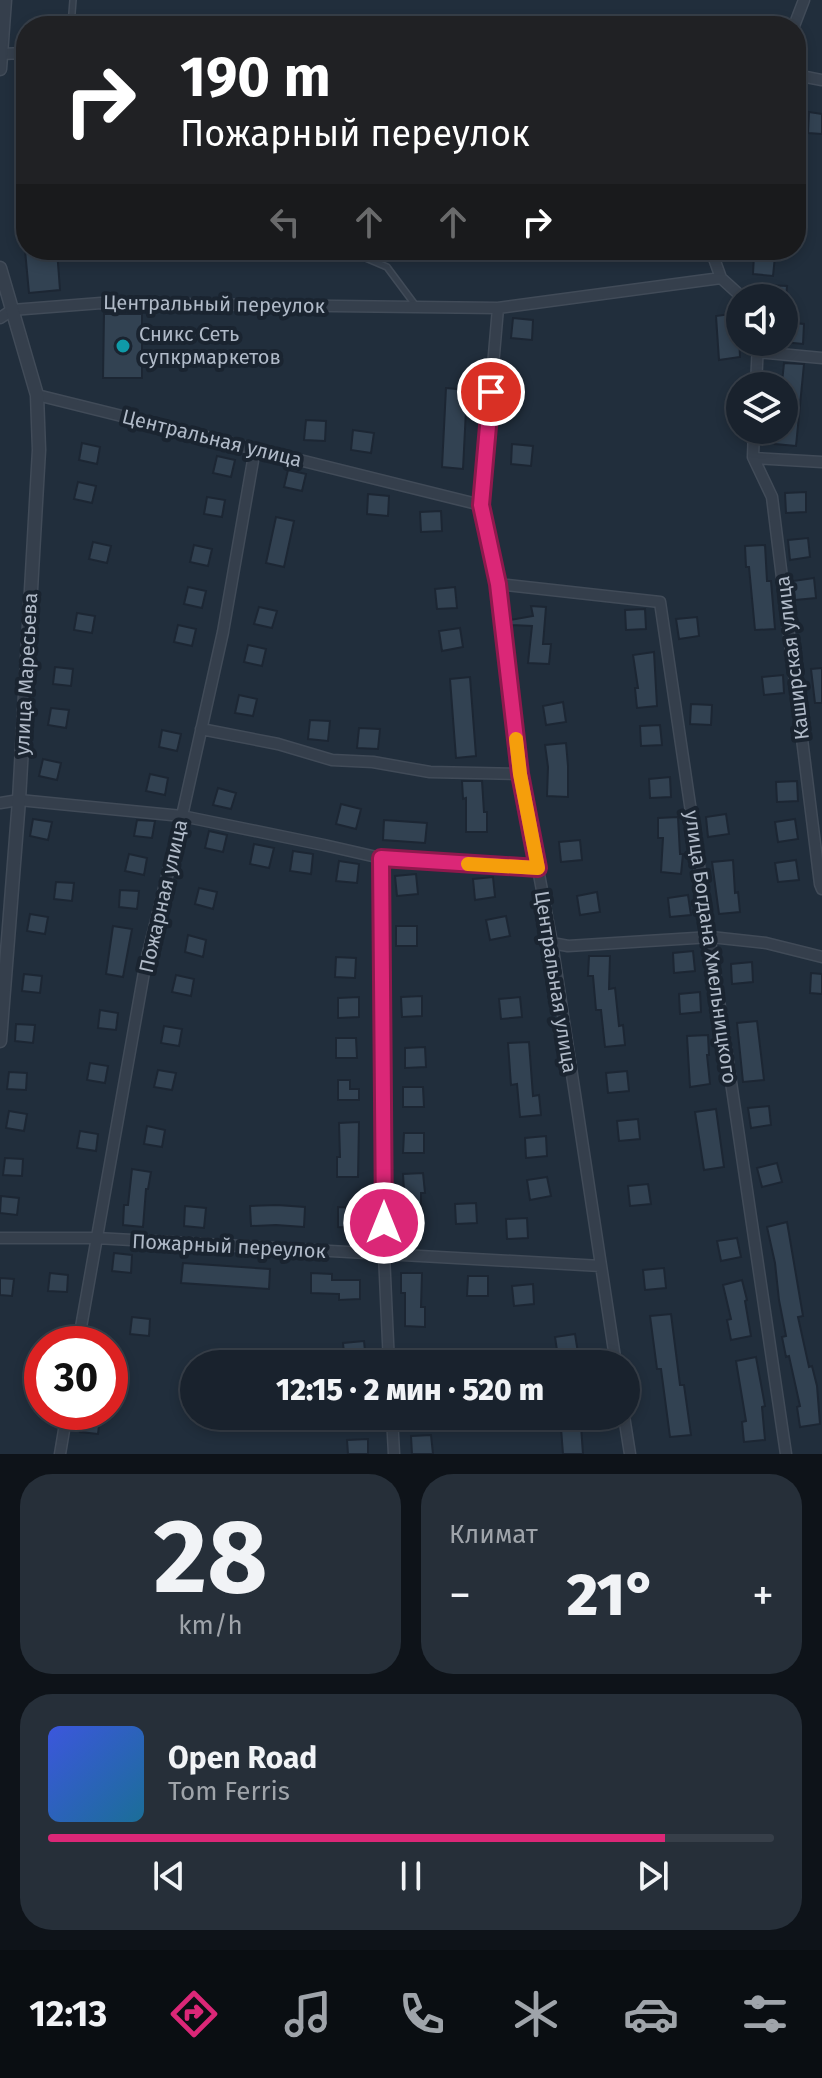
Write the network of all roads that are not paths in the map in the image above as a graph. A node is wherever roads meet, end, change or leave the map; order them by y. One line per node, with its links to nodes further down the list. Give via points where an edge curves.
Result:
1 (5, 0): 2 (street)
2 (0, 54): 3 (street)
3 (0, 69)
4 (371, 260): 9 (lane, via 387,267)
5 (715, 260): 7 (street)
6 (0, 268): 11 (street, улица Маресьева)
7 (721, 278): 8 (street); 10 (street, Центральный переулок)
8 (728, 284)
9 (416, 307): 10 (street, Центральный переулок); 11 (street, Центральный переулок, via 101,303)
10 (498, 308): 20 (street, Центральная улица)
11 (12, 310): 12 (street); 15 (street, улица Маресьева)
12 (0, 318)
13 (798, 354): 14 (street)
14 (822, 358)
15 (37, 395): 17 (street, Центральная улица); 24 (street, улица Маресьева, via 39,450)
16 (754, 444): 18 (street, Каширская улица)
17 (255, 449): 20 (street, Центральная улица); 22 (street, Пожарная улица)
18 (754, 458): 19 (street); 29 (street, Каширская улица, via 772,497)
19 (822, 462)
20 (481, 505): 21 (street, Центральная улица)
21 (498, 584): 23 (street, Центральная улица); 30 (street, улица Богдана Хмельницкого, via 660,602)
22 (201, 729): 23 (street, via 332,760 430,772); 26 (street, Пожарная улица)
23 (520, 774): 28 (street, Центральная улица)
24 (19, 800): 25 (street); 26 (street); 33 (street, улица Маресьева)
25 (0, 803)
26 (182, 816): 27 (street); 35 (street, Пожарная улица, via 146,961)
27 (381, 858): 28 (street); 36 (street)
28 (538, 868): 31 (street, Центральная улица)
29 (822, 889)
30 (711, 937): 31 (street); 32 (street); 47 (street, улица Богдана Хмельницкого)
31 (552, 943): 37 (street, Центральная улица)
32 (822, 957)
33 (0, 1041)
34 (0, 1238): 35 (street, Пожарный переулок)
35 (96, 1238): 36 (street, Пожарный переулок); 38 (street, Пожарная улица)
36 (384, 1254): 37 (street, Пожарный переулок); 39 (street)
37 (601, 1266): 40 (street, Центральная улица)
38 (81, 1326)
39 (388, 1350)
40 (614, 1350)
41 (64, 1430): 44 (street)
42 (393, 1430): 45 (street)
43 (626, 1430): 46 (street)
44 (60, 1454)
45 (394, 1454)
46 (630, 1454)
47 (786, 1454)

